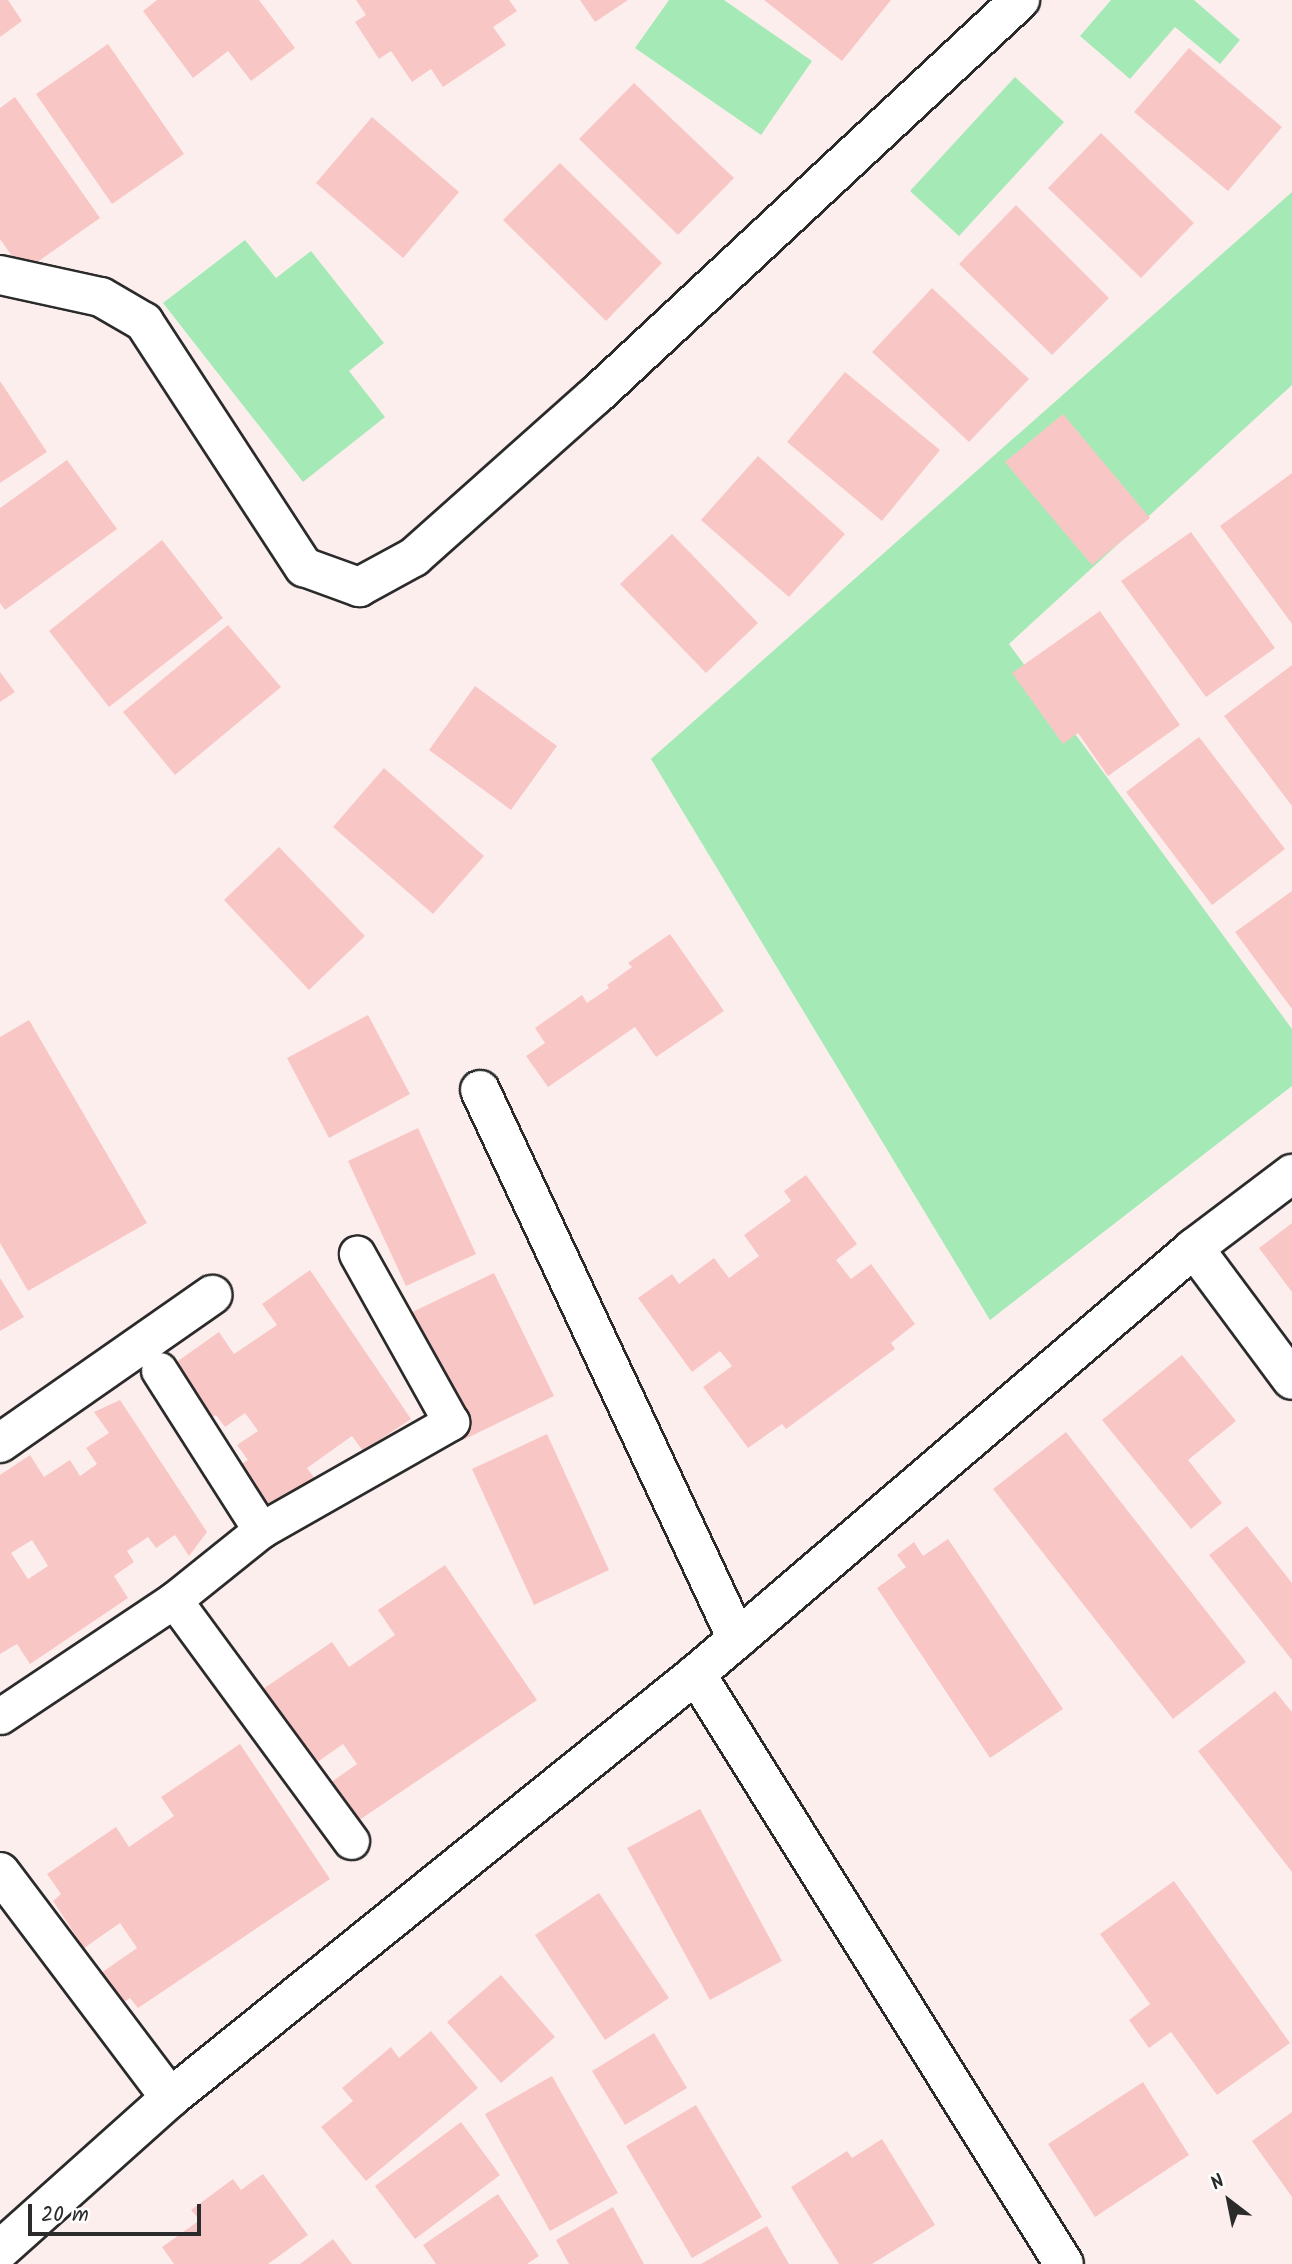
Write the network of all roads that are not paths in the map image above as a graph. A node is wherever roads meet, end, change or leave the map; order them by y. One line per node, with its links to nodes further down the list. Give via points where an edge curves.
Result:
1 (1020, 0): 2 (street, via 585,405 414,557 359,587 304,567 144,322 101,297)
2 (0, 275)
3 (480, 1090): 13 (street)
4 (1292, 1174): 5 (street)
5 (1194, 1248): 9 (street); 13 (street)
6 (357, 1254): 11 (lane, via 451,1422)
7 (212, 1295): 10 (street)
8 (159, 1370): 11 (lane)
9 (1292, 1380)
10 (0, 1443)
11 (261, 1530): 12 (lane)
12 (174, 1600): 15 (lane); 16 (lane)
13 (737, 1639): 14 (street)
14 (695, 1674): 18 (street); 20 (street)
15 (0, 1716)
16 (351, 1841)
17 (0, 1872): 18 (street)
18 (170, 2098): 19 (street)
19 (0, 2250)
20 (1065, 2264)

